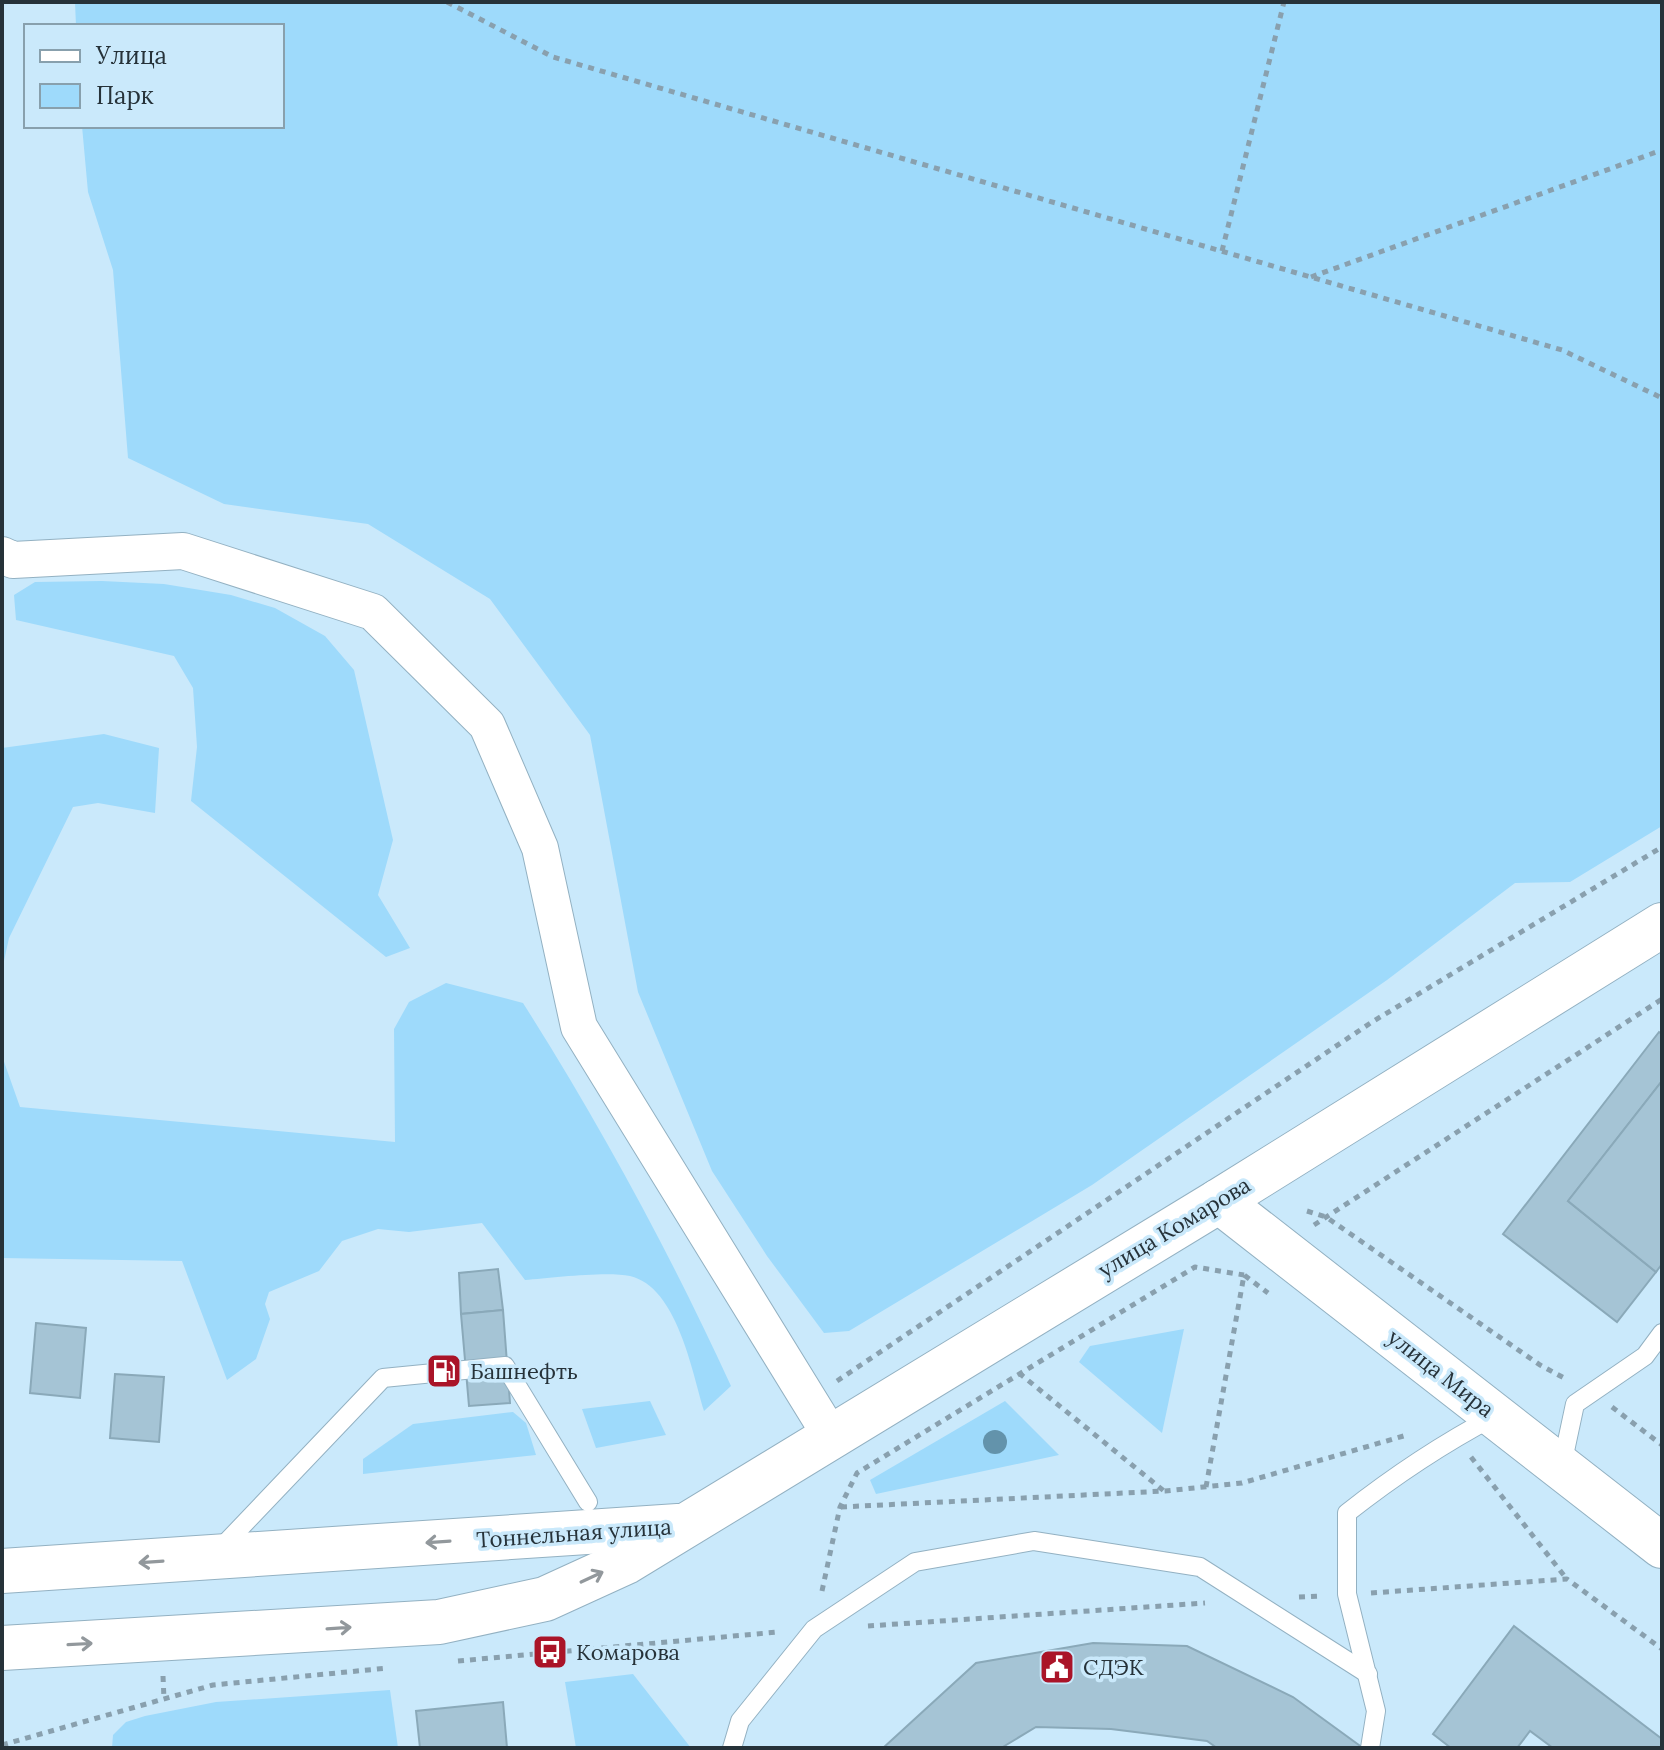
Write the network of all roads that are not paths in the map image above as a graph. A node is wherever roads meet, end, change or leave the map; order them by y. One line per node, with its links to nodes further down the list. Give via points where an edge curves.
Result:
1 (6, 561): 6 (street, via 183,551 373,612 487,725 540,848 579,1027)
2 (1662, 925): 3 (main road, улица Комарова)
3 (1219, 1201): 5 (main road, улица Мира); 6 (main road, улица Комарова)
4 (1662, 1333): 7 (lane, via 1645,1356 1575,1404)
5 (1496, 1416): 7 (main road, улица Мира); 14 (lane, via 1392,1477 1347,1513 1347,1594)
6 (831, 1436): 9 (main road, улица Комарова)
7 (1562, 1468): 10 (main road, улица Мира)
8 (588, 1502): 11 (lane, via 505,1366 383,1378)
9 (684, 1525): 11 (main road, Тоннельная улица, one-way to 11); 13 (main road, Тоннельная улица, one-way to 9, via 439,1622 545,1599 626,1562)
10 (1662, 1546)
11 (210, 1558): 12 (main road, Тоннельная улица, one-way to 12)
12 (2, 1571)
13 (2, 1648)
14 (1368, 1674): 15 (lane, via 1200,1567 1034,1541 915,1562 814,1629 740,1721); 16 (lane, via 1376,1711)
15 (732, 1748)
16 (1370, 1748)

